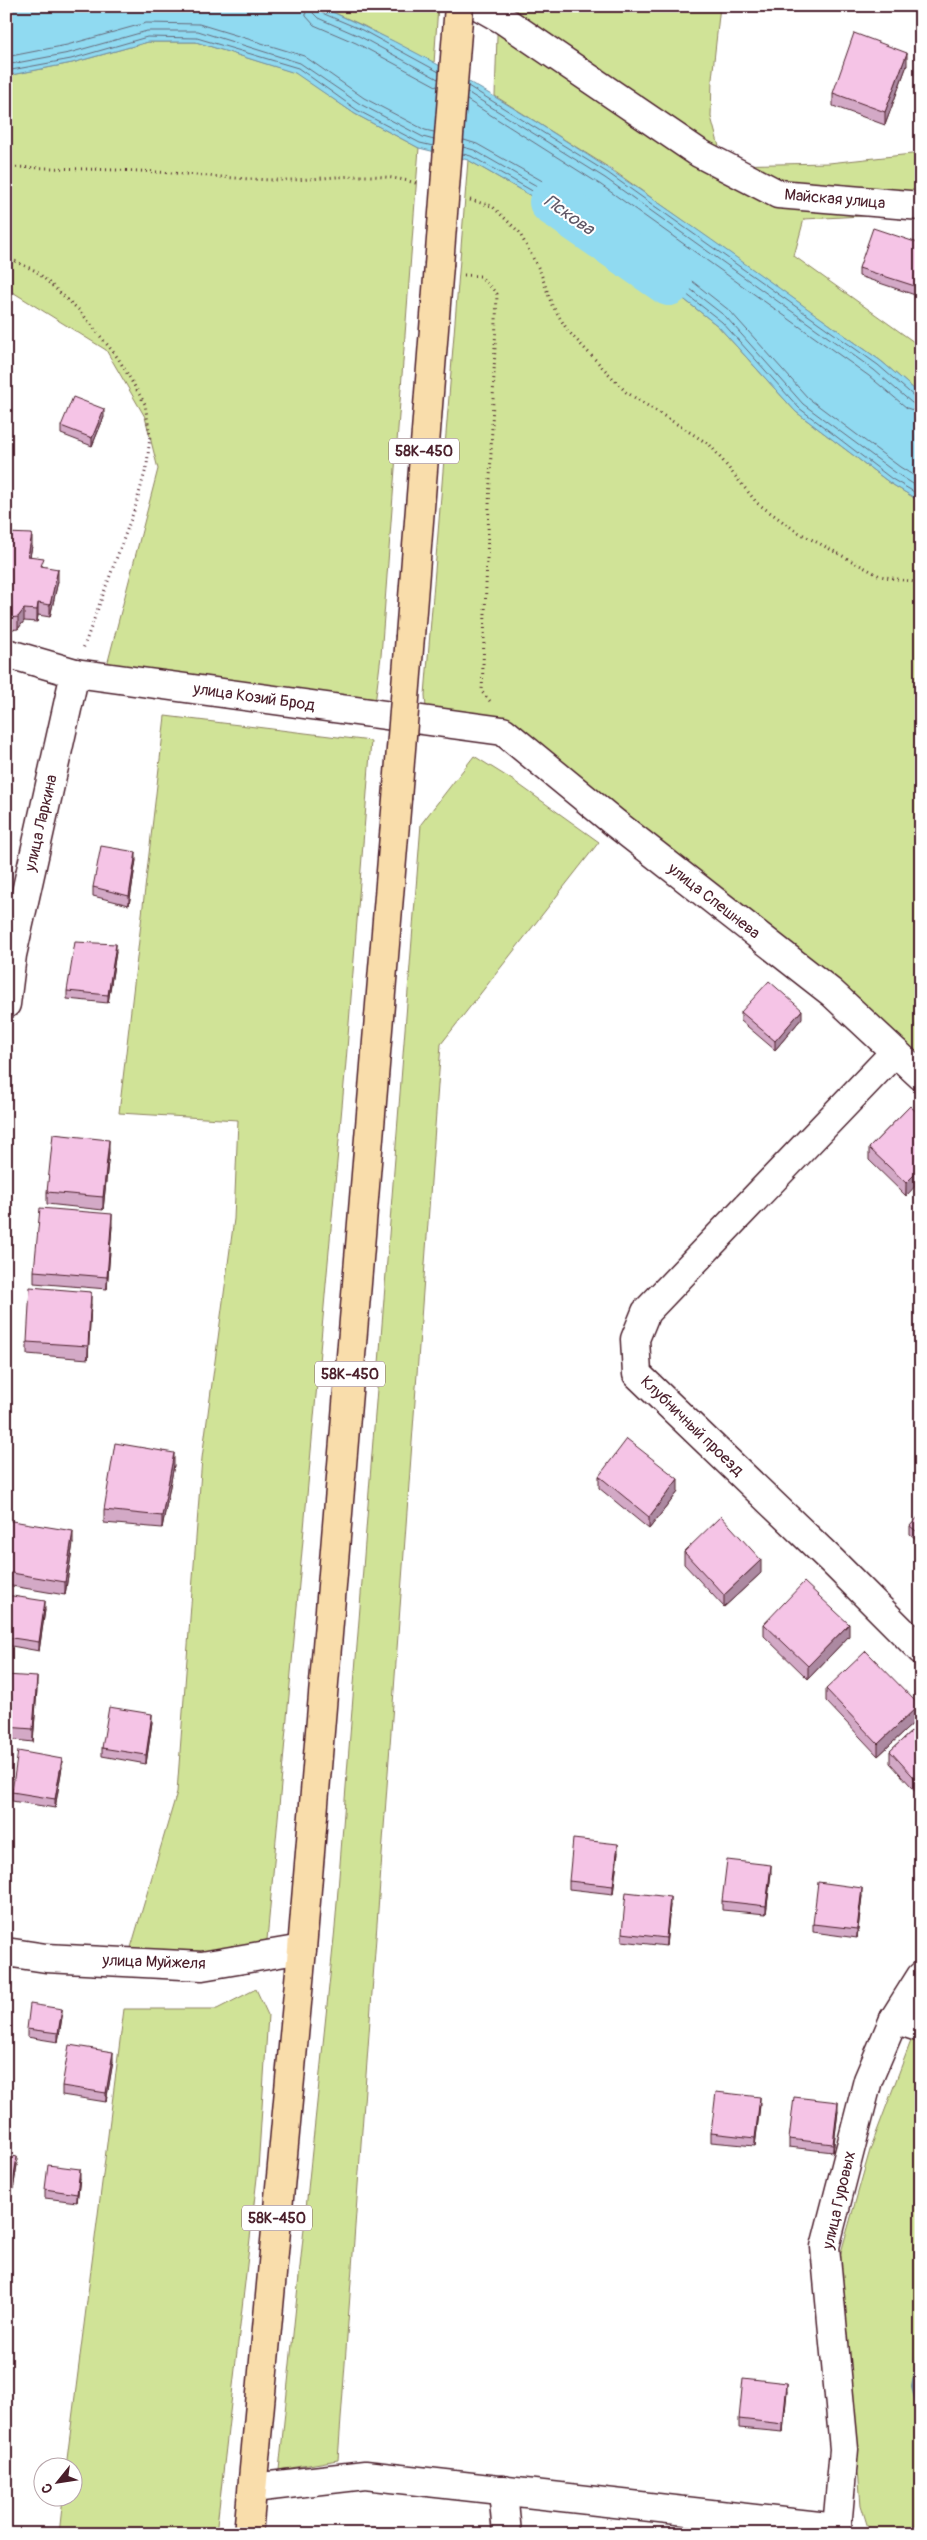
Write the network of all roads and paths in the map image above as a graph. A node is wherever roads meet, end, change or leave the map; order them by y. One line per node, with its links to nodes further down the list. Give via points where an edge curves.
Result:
1 (459, 6): 8 (highway, 58К-450, bridge)
2 (480, 6): 6 (street, Майская улица, via 699,153 778,194)
3 (6, 167): 4 (path, via 140,171 228,179 387,176)
4 (423, 185)
5 (466, 198): 9 (path, via 492,206 519,232 540,271 552,305 568,331 626,392 710,445 756,502 796,531 880,576)
6 (921, 206)
7 (6, 257): 11 (path, via 36,271 80,311 118,358 145,404 150,436 147,465 135,508)
8 (449, 270): 12 (path, via 480,276 497,294 482,692 503,716); 17 (highway, 58К-450, bridge, via 410,636)
9 (921, 582)
10 (6, 653): 11 (street, улица Козий Брод)
11 (75, 673): 12 (street, улица Козий Брод); 13 (street, улица Ларкина, via 12,955)
12 (504, 731): 14 (street, улица Спешнева, via 615,823 832,993)
13 (6, 1004)
14 (895, 1052): 15 (street, улица Спешнева); 16 (street, Клубничный проезд, via 646,1312 635,1339 637,1374)
15 (921, 1076)
16 (921, 1650)
17 (302, 1949): 18 (street, улица Муйжеля, via 202,1966 46,1958); 22 (highway, 58К-450)
18 (6, 1952)
19 (921, 1976): 20 (street, улица Гуровых)
20 (894, 2019): 21 (street); 24 (street, улица Гуровых, via 868,2080 825,2247 844,2449)
21 (921, 2028)
22 (253, 2488): 23 (street, via 365,2475); 25 (highway, 58К-450)
23 (503, 2490): 24 (street); 26 (street)
24 (839, 2531)
25 (248, 2534)
26 (507, 2534)

